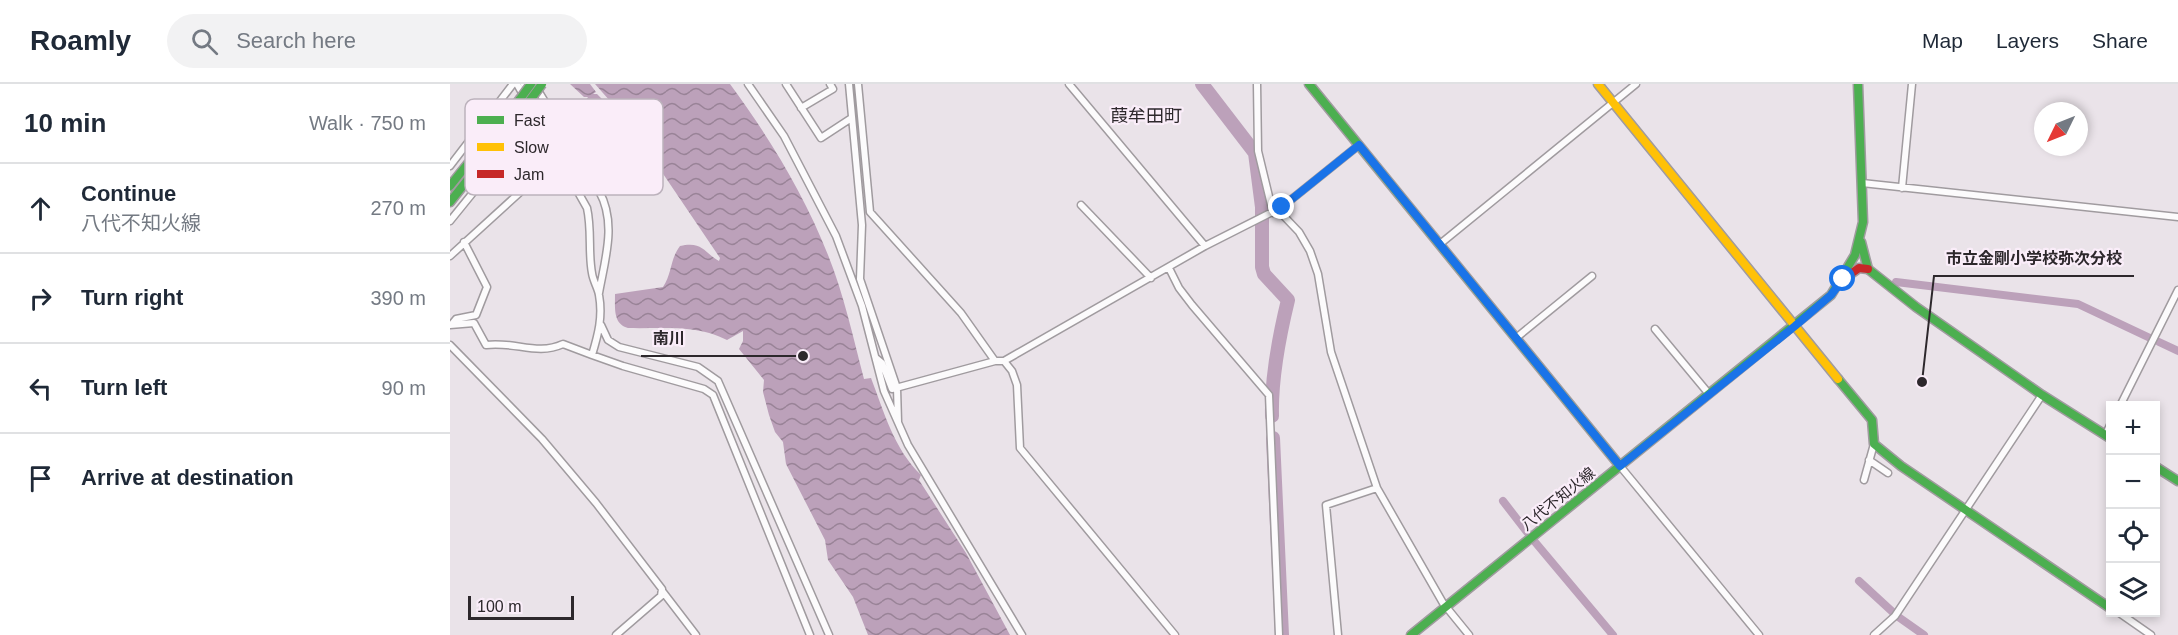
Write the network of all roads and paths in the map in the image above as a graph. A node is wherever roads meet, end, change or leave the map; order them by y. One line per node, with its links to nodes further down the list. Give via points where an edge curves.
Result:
1 (515, 84): 17 (street); 19 (street)
2 (524, 84): 21 (street)
3 (533, 84): 18 (street, bridge); 22 (street)
4 (542, 84): 20 (street, bridge)
5 (748, 84): 62 (street, via 784,136 836,236 862,306)
6 (786, 84): 24 (street)
7 (830, 84): 24 (street, via 832,89)
8 (849, 84): 25 (street)
9 (858, 84): 63 (street, via 870,212 961,313)
10 (1069, 84): 46 (street)
11 (1257, 84): 40 (street, via 1258,151)
12 (1309, 84): 26 (street)
13 (1598, 84): 23 (street)
14 (1636, 84): 23 (street)
15 (1858, 84): 31 (street, 八代不知火線)
16 (1912, 84): 33 (street)
17 (503, 99)
18 (520, 99)
19 (524, 99)
20 (531, 99)
21 (534, 99)
22 (542, 99)
23 (1613, 104): 45 (street); 57 (street)
24 (801, 108): 25 (street, via 821,138)
25 (850, 119): 65 (street, via 862,225 860,279)
26 (1359, 145): 40 (street); 45 (street)
27 (465, 147): 28 (street)
28 (450, 166)
29 (465, 167): 32 (street, bridge)
30 (465, 183): 38 (street, bridge)
31 (1862, 183): 33 (street); 43 (street, 八代不知火線)
32 (450, 186)
33 (1902, 188): 41 (street)
34 (471, 195): 42 (street)
35 (518, 195): 44 (street)
36 (580, 195): 54 (street, via 591,222 592,274)
37 (599, 195): 54 (street, via 607,208 609,231)
38 (450, 202)
39 (1081, 205): 51 (street)
40 (1273, 213): 46 (street); 78 (street, via 1299,232 1316,266 1331,351)
41 (2178, 217)
42 (450, 221)
43 (1860, 239): 49 (street); 52 (street, 八代不知火線)
44 (464, 242): 47 (street); 55 (street, via 487,287 476,315)
45 (1440, 244): 59 (street)
46 (1205, 246): 48 (street)
47 (450, 256)
48 (1169, 268): 51 (street); 90 (street, via 1192,305 1269,394)
49 (1868, 269): 52 (street, via 1859,268); 67 (street)
50 (1592, 276): 59 (street)
51 (1151, 278): 64 (street)
52 (1843, 279): 57 (street, 八代不知火線, via 1831,295)
53 (2178, 290): 68 (street)
54 (599, 294): 56 (street)
55 (451, 324): 61 (street, via 474,323 486,345 504,342 550,350 563,344)
56 (601, 324): 61 (street); 87 (street, via 608,340 619,347 699,367 718,381)
57 (1795, 326): 66 (street, 八代不知火線); 71 (street, via 1872,420)
58 (1655, 329): 66 (street)
59 (1516, 338): 73 (street)
60 (450, 345): 80 (street, via 561,460)
61 (592, 355): 86 (street, via 713,395)
62 (874, 355): 65 (street, via 882,363 892,389); 69 (street)
63 (995, 361): 64 (street); 65 (street)
64 (1004, 361): 89 (street, via 1017,385 1020,448)
65 (897, 388): 69 (street)
66 (1709, 394): 73 (street, 八代不知火線)
67 (2042, 394): 70 (street); 79 (street)
68 (2122, 401)
69 (898, 426): 88 (street)
70 (2106, 435)
71 (1875, 444): 72 (street); 79 (street)
72 (1869, 460): 75 (street); 76 (street)
73 (1620, 466): 82 (street, 八代不知火線); 94 (street)
74 (2160, 470): 77 (street)
75 (1888, 473)
76 (1864, 480)
77 (2178, 482)
78 (1377, 488): 82 (street); 91 (street, via 1326,504)
79 (1966, 509): 81 (street); 95 (street, via 1895,616)
80 (663, 592): 84 (street); 85 (street)
81 (2106, 605)
82 (1446, 607): 92 (street, 八代不知火線); 93 (street)
83 (2125, 617): 96 (street)
84 (616, 635)
85 (696, 635)
86 (810, 635)
87 (830, 635)
88 (1022, 635)
89 (1175, 635)
90 (1279, 635)
91 (1338, 635)
92 (1411, 635)
93 (1469, 635)
94 (1759, 635)
95 (1874, 635)
96 (2151, 635)

